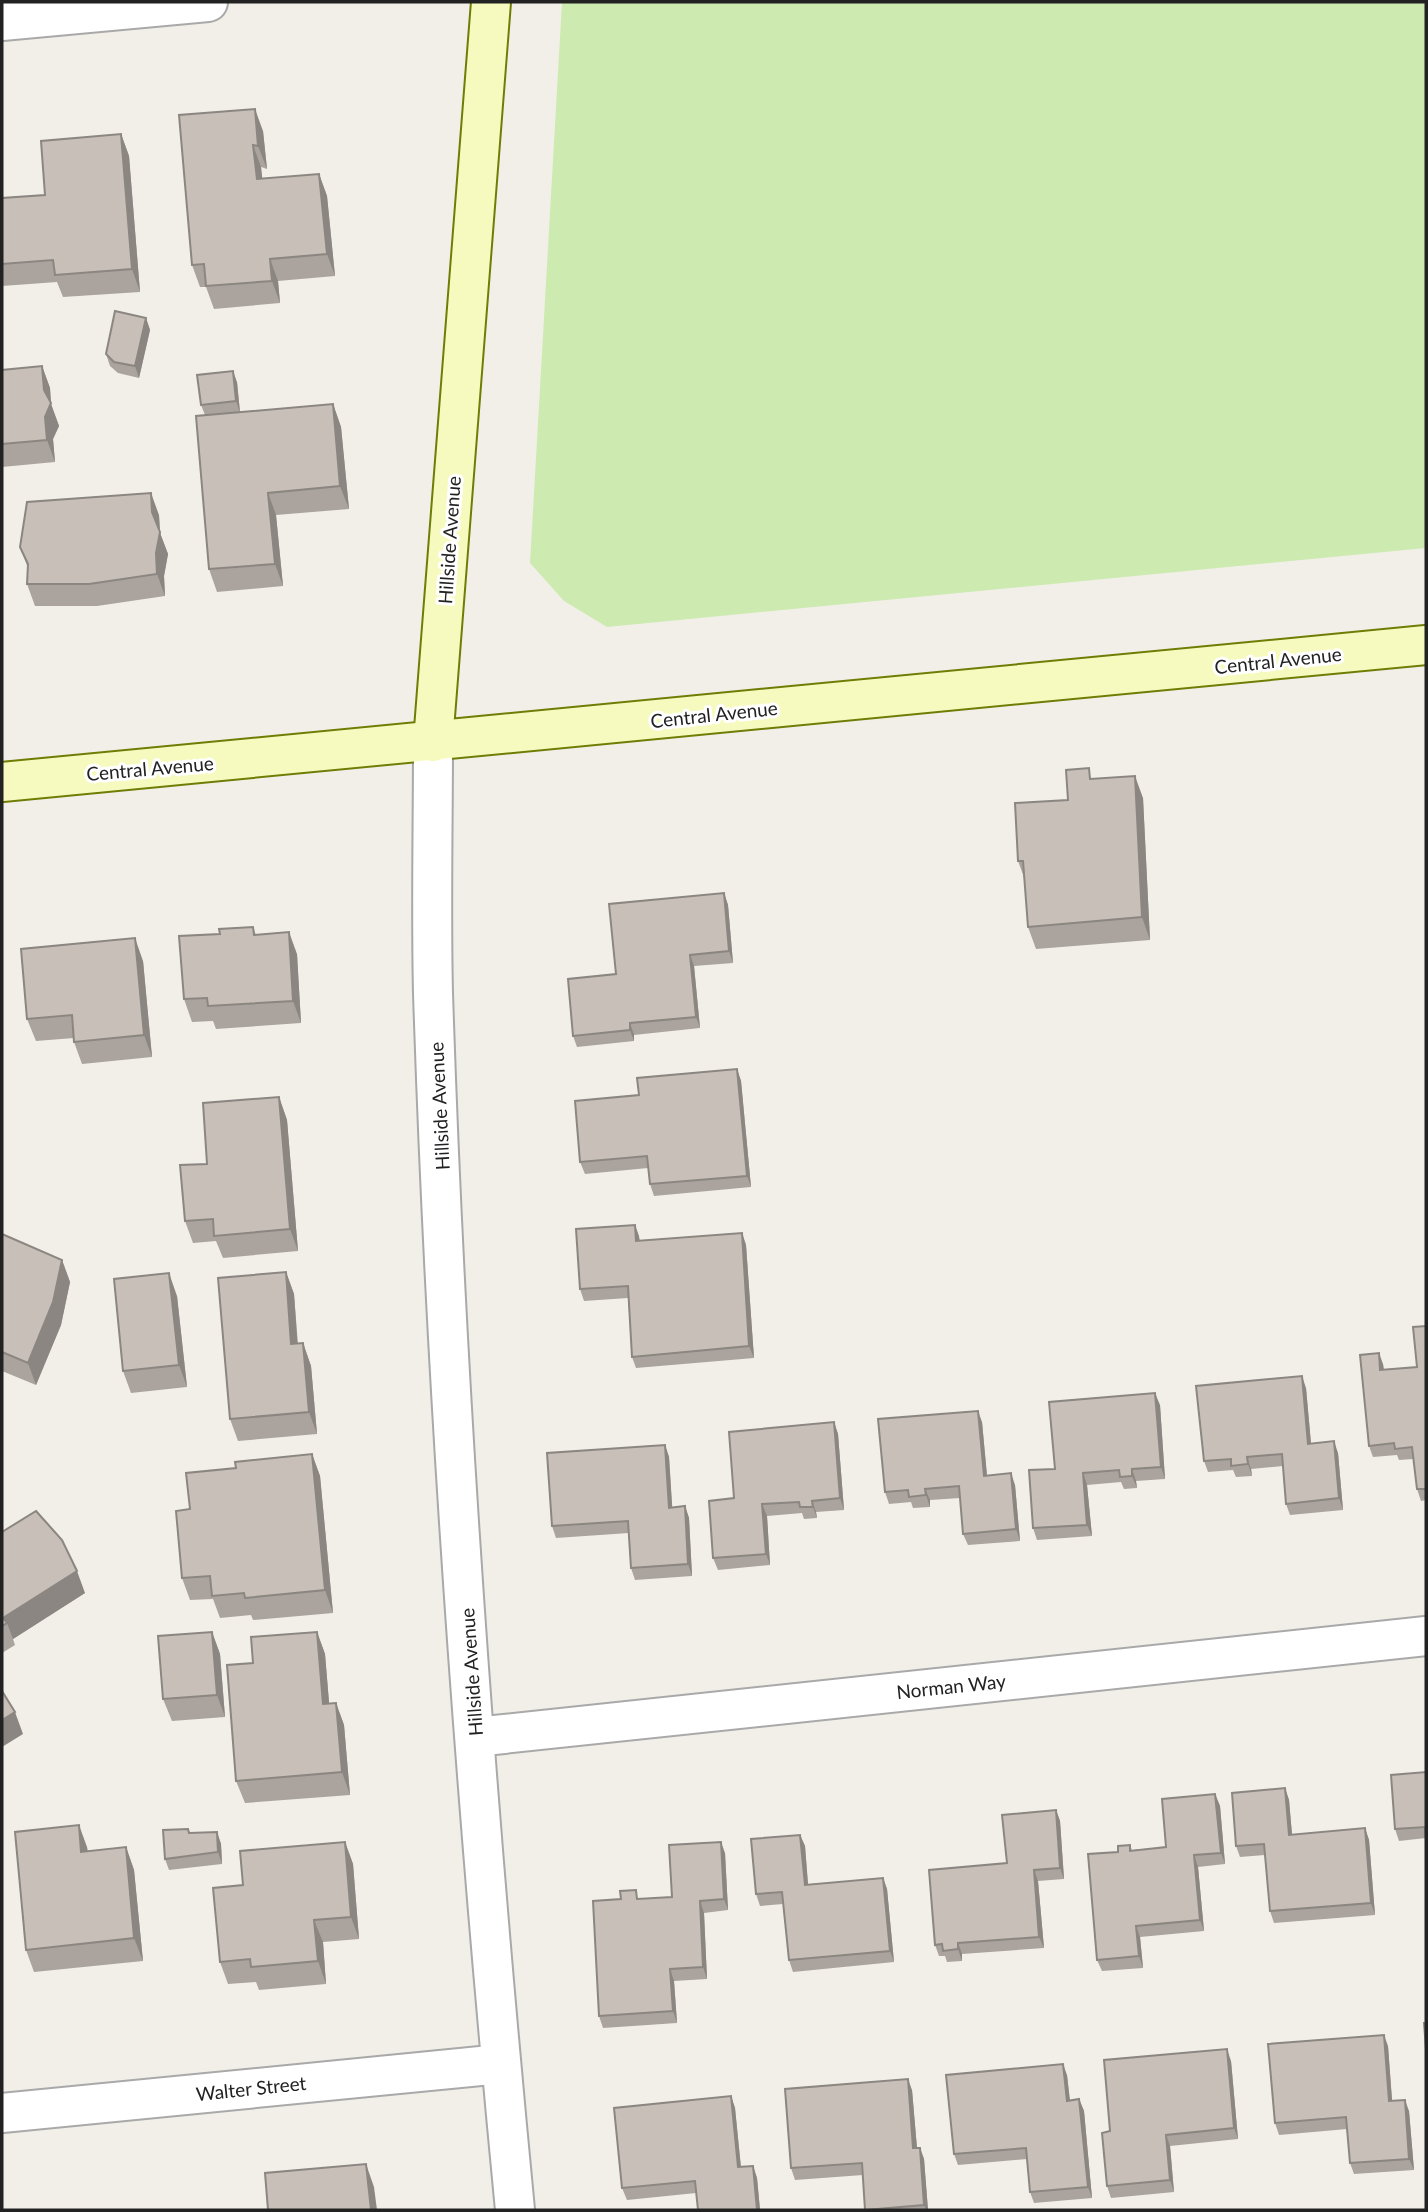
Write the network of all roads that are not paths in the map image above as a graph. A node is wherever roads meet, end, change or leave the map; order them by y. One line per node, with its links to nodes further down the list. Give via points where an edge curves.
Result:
1 (208, 2): 3 (street)
2 (491, 2): 5 (main road, Hillside Avenue)
3 (2, 21)
4 (1426, 645): 5 (main road, Central Avenue)
5 (433, 742): 6 (main road, Central Avenue); 8 (street, Hillside Avenue, via 433,991)
6 (2, 782)
7 (1426, 1636): 8 (street, Norman Way)
8 (475, 1737): 9 (street, Hillside Avenue)
9 (501, 2064): 10 (street, Walter Street); 11 (street, Hillside Avenue)
10 (2, 2113)
11 (515, 2210)

